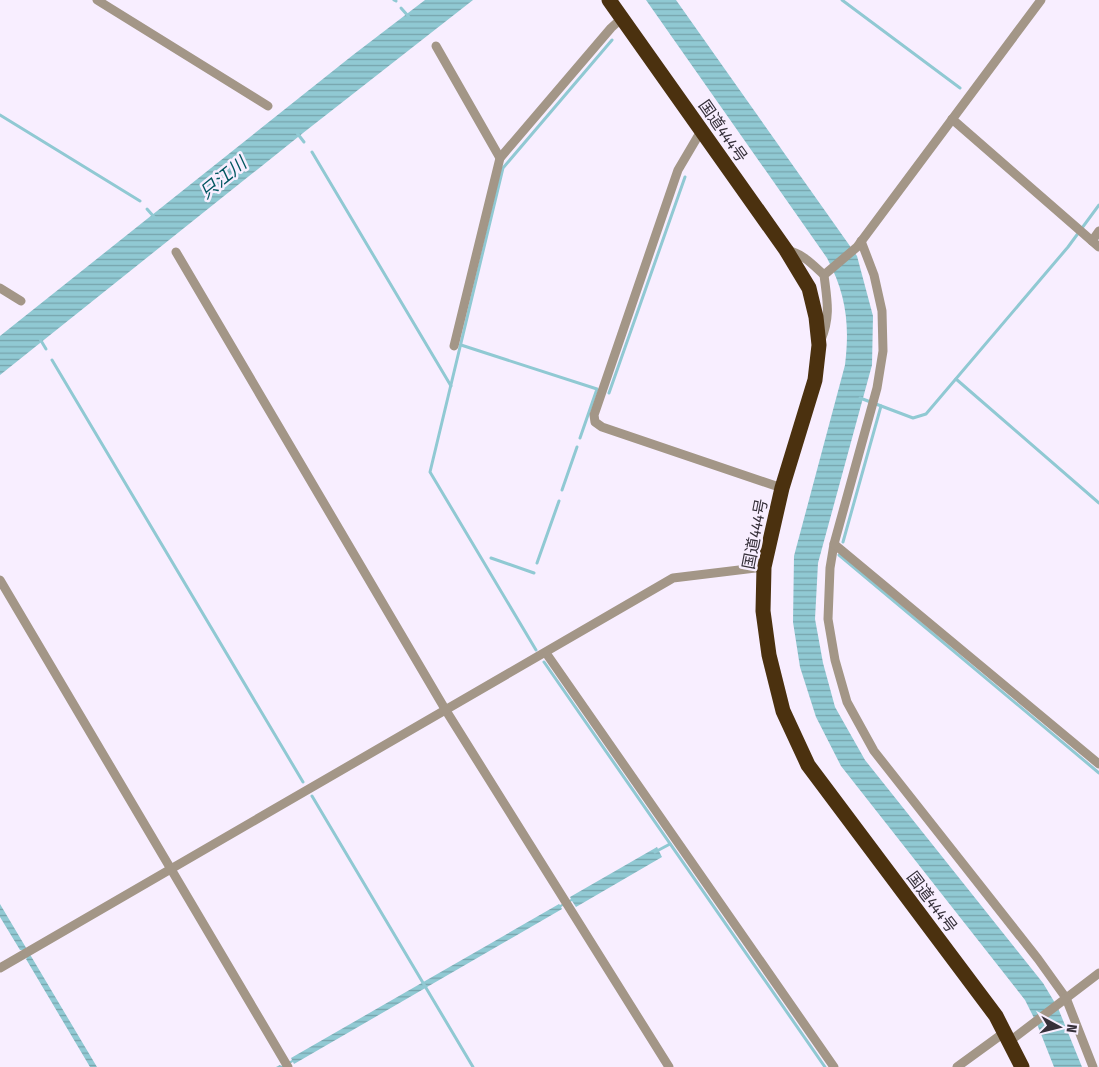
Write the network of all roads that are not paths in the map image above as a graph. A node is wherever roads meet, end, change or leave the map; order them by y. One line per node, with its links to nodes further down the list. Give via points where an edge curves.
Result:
1 (97, 0): 6 (street)
2 (610, 0): 4 (highway, 国道444号)
3 (1041, 0): 7 (street)
4 (622, 18): 8 (highway, 国道444号); 9 (street)
5 (436, 46): 9 (street)
6 (268, 106)
7 (952, 118): 11 (street); 12 (street)
8 (702, 131): 14 (highway, 国道444号); 21 (street, via 678,170 594,415 595,422)
9 (500, 158): 20 (street)
10 (1099, 230): 11 (street)
11 (1092, 241): 13 (street)
12 (859, 244): 16 (street); 22 (street, via 874,274 882,311 883,351 873,403)
13 (1099, 247)
14 (786, 250): 16 (street, via 805,257); 19 (highway, 国道444号, via 808,288)
15 (176, 252): 26 (street)
16 (826, 274): 19 (street, via 827,326)
17 (0, 288): 18 (street)
18 (21, 301)
19 (819, 345): 21 (highway, 国道444号, via 815,380)
20 (454, 346)
21 (782, 488): 23 (highway, 国道444号)
22 (834, 544): 27 (street); 31 (street, via 828,619 834,660 847,702 874,751 1038,959)
23 (764, 567): 25 (street, via 673,578); 32 (highway, 国道444号, via 764,611 769,654 783,711 808,765 996,1016)
24 (0, 580): 28 (street)
25 (546, 653): 26 (street); 35 (street)
26 (446, 709): 28 (street); 34 (street)
27 (1099, 764)
28 (172, 869): 29 (street); 33 (street)
29 (0, 968)
30 (1099, 973): 31 (street)
31 (1065, 999): 32 (street, via 1027,1028); 38 (street)
32 (1007, 1036): 36 (street); 37 (highway, 国道444号)
33 (287, 1065)
34 (669, 1067)
35 (834, 1067)
36 (957, 1067)
37 (1022, 1067)
38 (1093, 1067)

